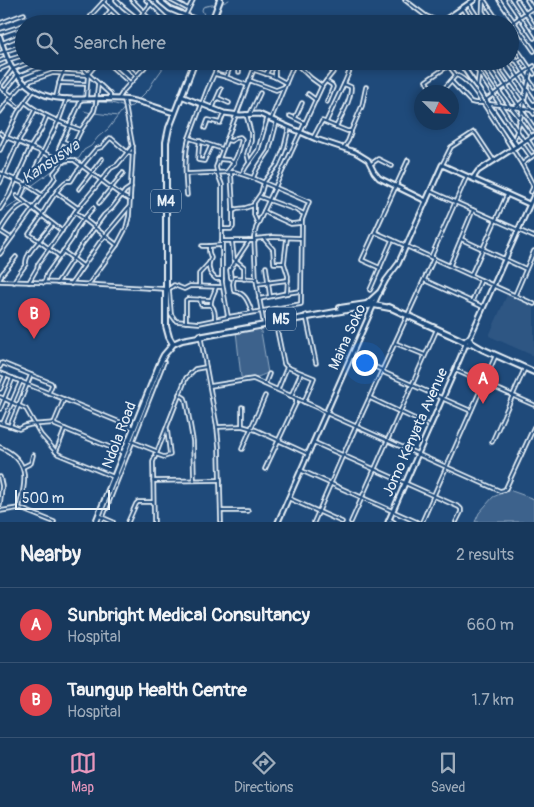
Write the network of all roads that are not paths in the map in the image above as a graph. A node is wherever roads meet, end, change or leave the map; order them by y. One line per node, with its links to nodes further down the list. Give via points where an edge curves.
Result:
1 (132, 0): 24 (street)
2 (146, 0): 17 (street)
3 (158, 0): 18 (street)
4 (167, 0): 18 (street)
5 (171, 0): 21 (street)
6 (193, 0): 21 (street)
7 (405, 0): 37 (street)
8 (474, 0): 19 (street)
9 (483, 0): 25 (street); 43 (street)
10 (499, 0): 44 (street)
11 (508, 0): 45 (street)
12 (517, 0): 27 (street)
13 (527, 0): 22 (street)
14 (104, 1): 23 (street); 28 (street)
15 (118, 1): 31 (street)
16 (220, 2): 36 (main road)
17 (151, 4): 24 (street); 34 (street)
18 (163, 4): 35 (street)
19 (469, 4): 20 (street); 40 (street)
20 (463, 8): 26 (street); 39 (street)
21 (188, 9): 35 (street)
22 (533, 9): 27 (street)
23 (111, 10): 29 (street); 30 (street)
24 (144, 12): 32 (street); 33 (street)
25 (483, 12): 41 (street); 42 (street)
26 (456, 13): 38 (street)
27 (525, 13): 47 (street); 49 (street)
28 (92, 15)
29 (107, 15)
30 (116, 15)
31 (133, 15)
32 (141, 15)
33 (146, 15)
34 (163, 15)
35 (185, 15)
36 (215, 15)
37 (425, 15)
38 (454, 15)
39 (467, 15)
40 (476, 15)
41 (483, 15)
42 (485, 15)
43 (494, 15)
44 (510, 15)
45 (519, 15)
46 (15, 17): 48 (street)
47 (520, 17): 54 (street)
48 (0, 23)
49 (534, 26)
50 (519, 28): 59 (street)
51 (15, 29): 52 (street)
52 (0, 35): 55 (street)
53 (15, 38): 55 (street)
54 (534, 38)
55 (1, 44): 57 (street)
56 (15, 48): 57 (street)
57 (5, 51): 60 (street); 63 (street)
58 (519, 51): 62 (street)
59 (534, 51)
60 (0, 53)
61 (15, 57): 63 (street)
62 (523, 57): 64 (street); 72 (street)
63 (8, 59): 65 (street); 66 (street)
64 (519, 59)
65 (0, 61)
66 (11, 65): 69 (street); 71 (street)
67 (519, 65): 101 (street)
68 (534, 66): 72 (street)
69 (4, 67): 70 (street); 99 (street)
70 (0, 69)
71 (13, 69): 107 (street); 132 (street)
72 (531, 69): 101 (street); 106 (street); 113 (street)
73 (32, 70): 107 (street)
74 (64, 70): 100 (street)
75 (84, 70): 102 (street)
76 (91, 70): 102 (street)
77 (115, 70): 120 (street)
78 (131, 70): 109 (street)
79 (142, 70): 109 (street)
80 (191, 70): 143 (main road, M4)
81 (217, 70): 103 (street)
82 (228, 70): 110 (street)
83 (254, 70): 104 (street); 114 (street)
84 (268, 70): 104 (street)
85 (275, 70): 111 (street)
86 (291, 70): 124 (street)
87 (302, 70): 128 (street)
88 (335, 70): 115 (street)
89 (350, 70): 123 (street)
90 (442, 70): 125 (street, via 426,81)
91 (452, 70): 108 (street)
92 (465, 70): 133 (street)
93 (477, 70): 105 (street)
94 (479, 70): 105 (street)
95 (486, 70): 136 (street)
96 (495, 70): 129 (street)
97 (504, 70): 117 (street)
98 (514, 70): 112 (street)
99 (0, 73)
100 (63, 73): 102 (street); 118 (street, via 53,73); 119 (street)
101 (525, 73): 112 (street); 113 (street)
102 (88, 74): 121 (street); 122 (street)
103 (215, 74): 110 (street); 163 (street)
104 (266, 74): 111 (street)
105 (479, 74): 133 (street); 141 (street)
106 (534, 74)
107 (18, 75): 118 (street); 137 (street)
108 (456, 75): 116 (street); 156 (street)
109 (137, 76): 120 (street)
110 (226, 76): 127 (street)
111 (275, 77): 124 (street)
112 (518, 77): 117 (street); 134 (street)
113 (528, 78): 131 (street); 134 (street)
114 (250, 80): 124 (street, via 276,90); 127 (street)
115 (326, 81): 128 (street); 158 (street, via 333,87)
116 (451, 81): 126 (street); 156 (street, via 471,102)
117 (512, 82): 129 (street); 154 (street)
118 (25, 83): 138 (street); 142 (street)
119 (59, 83): 121 (street); 144 (street)
120 (130, 83): 151 (street, via 122,92)
121 (87, 84): 148 (street)
122 (98, 84): 149 (street); 150 (street, via 110,94)
123 (344, 84): 184 (street); 187 (street, via 351,87 351,93)
124 (286, 85): 178 (street)
125 (429, 85)
126 (447, 85)
127 (247, 86): 175 (street)
128 (322, 86): 153 (street)
129 (506, 86): 136 (street); 162 (street)
130 (366, 87): 192 (street)
131 (534, 87)
132 (0, 88): 137 (street)
133 (478, 88): 156 (street)
134 (526, 88): 154 (street); 155 (street)
135 (221, 89): 146 (street)
136 (500, 90): 141 (street); 166 (street)
137 (5, 91): 142 (street)
138 (33, 91): 144 (street); 157 (street)
139 (260, 93): 174 (street)
140 (308, 94): 153 (street)
141 (493, 94): 156 (street); 164 (street)
142 (12, 96): 152 (street)
143 (181, 96): 163 (street); 172 (main road, M4)
144 (56, 97): 145 (street)
145 (67, 98): 147 (street); 181 (street)
146 (217, 98): 159 (street); 167 (street)
147 (81, 99): 148 (street); 185 (street)
148 (86, 99): 149 (street)
149 (97, 99): 150 (street); 190 (street, via 94,111)
150 (110, 99): 151 (street)
151 (122, 99): 172 (street); 206 (street)
152 (9, 100): 165 (street); 170 (street)
153 (316, 100): 183 (street)
154 (524, 100): 162 (street); 168 (street); 171 (street)
155 (534, 100)
156 (484, 101): 161 (street); 210 (street)
157 (25, 102): 169 (street); 194 (street)
158 (327, 102)
159 (229, 103)
160 (302, 103): 179 (street)
161 (488, 104): 164 (street); 199 (street)
162 (518, 104): 166 (street); 168 (street)
163 (203, 105): 167 (street); 195 (street)
164 (501, 106): 166 (street); 191 (street)
165 (18, 107)
166 (512, 108): 168 (street); 180 (street)
167 (212, 109): 173 (street)
168 (522, 109): 171 (street); 180 (street); 189 (street)
169 (35, 110): 176 (street); 200 (street)
170 (0, 112)
171 (533, 112)
172 (174, 113): 349 (main road, M4, via 166,142)
173 (224, 114): 175 (street); 188 (street, via 220,123 208,120)
174 (248, 114): 175 (street); 178 (street, via 258,113); 223 (street, via 251,133 247,154)
175 (236, 115): 198 (street)
176 (46, 116): 181 (street); 204 (street)
177 (290, 116): 179 (street)
178 (270, 118): 182 (street); 223 (street, via 256,154)
179 (295, 118): 183 (street)
180 (520, 119): 191 (street); 197 (street)
181 (59, 120): 185 (street); 213 (street)
182 (277, 121): 186 (street); 241 (street, via 269,151)
183 (305, 122): 193 (street)
184 (326, 122): 187 (street); 196 (street, via 322,122)
185 (70, 126): 190 (street); 201 (street)
186 (289, 127): 193 (street); 245 (street, via 277,165)
187 (336, 127): 192 (street)
188 (204, 128)
189 (534, 128)
190 (81, 130): 205 (street)
191 (517, 130): 197 (street); 199 (street)
192 (351, 131): 208 (street)
193 (301, 132): 196 (street); 249 (street)
194 (3, 135): 200 (street); 212 (street)
195 (189, 138): 202 (street); 237 (street)
196 (313, 138): 208 (street)
197 (528, 139): 199 (street); 210 (street); 211 (street); 217 (street)
198 (226, 140): 209 (street); 224 (street, via 242,138)
199 (513, 140)
200 (19, 141): 204 (street); 239 (street)
201 (62, 141): 205 (street); 207 (street)
202 (200, 141): 203 (street); 203 (street, via 198,160 205,161)
203 (212, 145): 209 (street)
204 (31, 146): 213 (street); 243 (street)
205 (73, 146): 218 (street)
206 (133, 146): 214 (street); 215 (street)
207 (59, 148)
208 (343, 148): 226 (street, via 364,157)
209 (222, 149): 220 (street)
210 (513, 149): 222 (street); 227 (street)
211 (534, 149)
212 (0, 150)
213 (42, 152): 225 (street); 247 (street)
214 (127, 152): 215 (street); 230 (street, via 110,138); 244 (street)
215 (133, 154): 248 (street)
216 (534, 155): 217 (street)
217 (531, 157): 227 (street)
218 (68, 158): 225 (street); 230 (street)
219 (102, 159): 236 (street)
220 (218, 159): 224 (street); 232 (street)
221 (408, 160): 250 (street)
222 (494, 161): 228 (street, via 474,132 451,147); 242 (street)
223 (249, 162): 238 (street)
224 (234, 163): 233 (street)
225 (62, 164): 257 (street)
226 (371, 164): 229 (street, via 378,159); 250 (street, via 379,178)
227 (522, 164): 255 (street, via 533,184)
228 (442, 165): 240 (street); 253 (street, Maina Soko)
229 (392, 166)
230 (82, 167): 236 (street); 254 (street)
231 (123, 172): 251 (street)
232 (218, 172): 233 (street); 237 (street); 287 (street, via 222,185)
233 (226, 172): 234 (street)
234 (230, 172): 238 (street); 276 (street)
235 (0, 173): 239 (street)
236 (91, 173): 244 (street); 252 (street)
237 (186, 174): 258 (street)
238 (242, 174): 241 (street)
239 (4, 175): 243 (street); 246 (street)
240 (467, 176): 242 (street); 264 (street)
241 (253, 178): 245 (street)
242 (473, 178): 256 (street)
243 (15, 180): 247 (street); 273 (street)
244 (101, 180): 251 (street); 271 (street)
245 (264, 182): 249 (street); 260 (street)
246 (0, 183)
247 (28, 185): 257 (street); 265 (street, via 19,198)
248 (131, 187): 259 (street); 261 (street)
249 (276, 187): 262 (street); 279 (street, via 309,202)
250 (396, 187): 263 (street); 291 (street)
251 (111, 188): 259 (street); 266 (street)
252 (79, 189)
253 (430, 191): 263 (street, Maina Soko); 264 (street)
254 (57, 193): 271 (street); 280 (street)
255 (533, 193): 267 (street, Jomo Kenyata Avenue)
256 (507, 194): 267 (street); 282 (street)
257 (43, 195): 274 (street)
258 (187, 195)
259 (122, 196): 261 (street); 286 (street)
260 (259, 196): 262 (street); 268 (street)
261 (130, 200): 270 (street)
262 (269, 200): 277 (street); 279 (street)
263 (426, 201): 309 (street, Maina Soko)
264 (455, 202): 275 (street); 318 (street)
265 (26, 203): 274 (street); 289 (street)
266 (99, 203)
267 (529, 204): 269 (street); 288 (street, Jomo Kenyata Avenue)
268 (254, 205): 276 (street); 284 (street)
269 (534, 206)
270 (130, 207): 292 (street); 305 (street, via 128,223)
271 (78, 208): 278 (street)
272 (94, 208): 281 (street)
273 (0, 209)
274 (34, 209): 280 (street); 294 (street)
275 (473, 210): 282 (street); 298 (street)
276 (233, 211): 287 (street, via 232,229)
277 (264, 211): 283 (street, via 291,224); 284 (street)
278 (75, 212): 281 (street); 290 (street)
279 (304, 214): 283 (street)
280 (42, 216): 285 (street); 301 (street, via 29,234)
281 (84, 219): 286 (street); 312 (street)
282 (496, 220): 288 (street); 311 (street)
283 (302, 222): 297 (street)
284 (258, 223): 299 (street)
285 (52, 224): 290 (street); 301 (street)
286 (94, 227): 292 (street); 317 (street)
287 (222, 229): 302 (street)
288 (518, 230): 293 (street); 319 (street, Jomo Kenyata Avenue)
289 (0, 231): 294 (street)
290 (62, 231): 310 (street)
291 (375, 232): 300 (street); 326 (street, via 362,260)
292 (105, 235): 305 (street); 323 (street)
293 (534, 237)
294 (11, 238): 314 (street)
295 (262, 238): 296 (street); 299 (street); 322 (street, via 273,249 274,263)
296 (287, 238): 297 (street); 322 (street)
297 (301, 238): 351 (street)
298 (461, 239): 311 (street); 324 (street)
299 (254, 240): 304 (street); 332 (street)
300 (392, 240): 309 (street); 326 (street)
301 (39, 241): 310 (street); 337 (street)
302 (222, 241): 303 (street); 306 (street)
303 (232, 241): 304 (street); 320 (street)
304 (249, 241): 320 (street)
305 (117, 245): 344 (street)
306 (222, 245): 308 (street); 329 (street)
307 (202, 246): 308 (street)
308 (209, 246): 321 (street)
309 (406, 246): 318 (street); 353 (street, Maina Soko)
310 (49, 249): 316 (street); 338 (street)
311 (482, 249): 319 (street); 328 (street)
312 (63, 251): 316 (street); 317 (street)
313 (534, 251): 327 (street)
314 (0, 254)
315 (16, 256): 333 (street)
316 (59, 256): 339 (street, via 46,274)
317 (73, 258): 323 (street); 340 (street)
318 (432, 258): 324 (street); 335 (street)
319 (504, 259): 327 (street); 345 (street, Jomo Kenyata Avenue)
320 (236, 260): 330 (street, via 229,271); 331 (street, via 244,267)
321 (209, 262): 329 (street, via 211,274 216,279); 346 (street, via 199,274)
322 (284, 263): 334 (street)
323 (83, 266): 342 (street)
324 (450, 266): 328 (street)
325 (266, 267): 341 (street)
326 (380, 268): 350 (street)
327 (526, 268): 354 (street)
328 (471, 275): 336 (street)
329 (222, 278): 347 (street)
330 (234, 278): 331 (street); 368 (street, via 234,292 245,297)
331 (244, 279): 332 (street)
332 (256, 279): 343 (street)
333 (0, 280): 337 (street)
334 (288, 280): 341 (street); 352 (street)
335 (424, 280): 359 (street); 371 (street)
336 (481, 280): 345 (street); 359 (street)
337 (14, 282): 338 (street)
338 (29, 282): 339 (street)
339 (44, 283): 340 (street)
340 (57, 283): 342 (street)
341 (268, 283): 343 (street); 355 (street)
342 (72, 284): 344 (street)
343 (256, 284): 357 (street)
344 (89, 285): 349 (street)
345 (493, 285): 354 (street); 365 (street, Jomo Kenyata Avenue)
346 (199, 286): 348 (street); 349 (street, via 184,289 174,285)
347 (222, 286): 348 (street); 372 (street)
348 (216, 287): 358 (street)
349 (167, 289): 375 (street, via 172,316 176,321); 380 (main road, M4, via 167,330)
350 (370, 290)
351 (300, 291): 352 (street); 367 (street, via 301,304)
352 (287, 293): 355 (street)
353 (379, 293): 360 (street, Maina Soko); 361 (main road, via 378,299); 364 (main road)
354 (514, 295): 362 (street)
355 (270, 296): 357 (street)
356 (200, 299): 358 (street); 363 (street, via 201,305); 375 (street, via 186,300)
357 (259, 299): 367 (street)
358 (211, 300): 363 (street)
359 (471, 301): 365 (street)
360 (374, 304): 361 (main road, M5); 364 (main road, M5); 366 (main road, M5); 369 (street, Maina Soko)
361 (382, 304): 366 (main road, M5)
362 (534, 304)
363 (211, 305): 373 (street)
364 (366, 305): 369 (main road); 370 (main road, M5)
365 (483, 307): 379 (street, Jomo Kenyata Avenue)
366 (390, 308): 371 (main road, M5)
367 (261, 310): 368 (street); 376 (street)
368 (252, 312): 372 (street)
369 (370, 313): 383 (street, Maina Soko)
370 (307, 316): 374 (main road, M5); 386 (street)
371 (407, 316): 377 (main road, M5); 381 (street)
372 (228, 317): 373 (street)
373 (215, 319): 375 (street)
374 (275, 321): 376 (main road, M5); 389 (street)
375 (186, 322)
376 (264, 324): 378 (main road, M5)
377 (437, 329): 379 (main road, M5); 384 (street)
378 (201, 336): 380 (main road, M5); 388 (street)
379 (468, 342): 382 (main road, M5); 392 (street, Jomo Kenyata Avenue)
380 (173, 343): 405 (main road, Ndola Road, via 164,355)
381 (394, 343): 384 (street); 391 (street)
382 (496, 355): 390 (main road, M5); 401 (street)
383 (351, 356): 391 (street); 430 (street, Maina Soko)
384 (425, 356): 404 (street)
385 (164, 362): 405 (street)
386 (316, 364)
387 (0, 366): 398 (street, via 2,363)
388 (206, 367): 406 (street); 410 (street, via 193,370)
389 (287, 367): 395 (street); 408 (street)
390 (525, 368): 393 (main road, M5); 413 (street)
391 (382, 370): 404 (street); 417 (street)
392 (456, 370): 401 (street); 418 (street, Jomo Kenyata Avenue)
393 (534, 372)
394 (0, 373): 397 (street)
395 (301, 373): 412 (street); 422 (street, via 314,378)
396 (269, 374): 403 (street)
397 (6, 375): 399 (street); 407 (street)
398 (31, 375): 402 (street); 409 (street, via 52,384)
399 (13, 378): 400 (street); 415 (street)
400 (20, 381): 402 (street); 421 (street)
401 (484, 383): 413 (street); 429 (street)
402 (28, 384): 409 (street); 424 (street)
403 (265, 384): 406 (street, via 252,379); 408 (street)
404 (411, 385): 418 (street); 428 (street)
405 (151, 386): 441 (main road, Ndola Road); 445 (street)
406 (210, 386): 438 (street)
407 (0, 389)
408 (278, 389): 412 (street)
409 (48, 393): 419 (street)
410 (179, 394): 437 (street); 465 (street, via 186,401 193,441)
411 (265, 396): 443 (street)
412 (291, 396): 416 (street)
413 (512, 396): 425 (street); 448 (street)
414 (0, 397): 415 (street)
415 (4, 398): 421 (street); 427 (street)
416 (296, 398): 420 (street); 423 (street)
417 (370, 398): 428 (street); 439 (street)
418 (443, 398): 429 (street); 436 (street, Jomo Kenyata Avenue)
419 (64, 399): 432 (street); 441 (street)
420 (300, 400): 422 (street); 423 (street)
421 (12, 402): 424 (street); 431 (street)
422 (304, 402): 430 (street)
423 (296, 403): 446 (street)
424 (19, 405): 433 (street, via 26,409); 434 (street)
425 (534, 405)
426 (242, 407): 435 (street)
427 (0, 409)
428 (399, 412): 436 (street); 444 (street)
429 (472, 412): 458 (street)
430 (326, 413): 439 (street); 447 (street, Maina Soko)
431 (2, 423): 434 (street)
432 (54, 423): 433 (street); 442 (street)
433 (35, 424): 434 (street, via 19,429); 451 (street)
434 (10, 426)
435 (242, 426): 438 (street); 443 (street)
436 (430, 426): 455 (street, Jomo Kenyata Avenue)
437 (166, 427): 452 (street); 452 (street, via 170,455 165,457)
438 (217, 427): 466 (street)
439 (357, 427): 444 (street); 457 (street)
440 (534, 427): 458 (street, via 504,490 495,489)
441 (134, 428): 445 (main road, Ndola Road)
442 (65, 429): 451 (street); 453 (street)
443 (252, 429): 446 (street); 450 (street)
444 (387, 440): 455 (street); 461 (street)
445 (131, 441): 452 (street); 453 (main road, Ndola Road); 481 (street)
446 (279, 441): 454 (street); 460 (street)
447 (313, 442): 454 (street, Maina Soko); 457 (street)
448 (492, 442)
449 (0, 447): 459 (street, via 14,454)
450 (242, 449)
451 (56, 452): 464 (street)
452 (156, 452): 467 (street, via 152,465)
453 (124, 453): 464 (main road, Ndola Road)
454 (308, 454): 462 (street, Maina Soko)
455 (418, 454): 458 (street); 468 (street, Jomo Kenyata Avenue)
456 (33, 455): 459 (street, via 31,463)
457 (343, 455): 461 (street); 469 (street)
458 (447, 466): 470 (street)
459 (23, 467): 475 (street, via 25,477)
460 (265, 469)
461 (374, 469): 468 (street); 472 (street)
462 (300, 470): 469 (street); 471 (street, Maina Soko)
463 (0, 477): 474 (street)
464 (114, 477): 481 (main road, Ndola Road)
465 (194, 480): 466 (street); 467 (street)
466 (220, 480): 477 (street)
467 (153, 481): 473 (street)
468 (405, 483): 470 (street); 479 (street, Jomo Kenyata Avenue)
469 (331, 484): 472 (street); 480 (street)
470 (434, 495): 496 (street); 497 (street, via 461,509)
471 (288, 498): 480 (street); 490 (street, Maina Soko)
472 (361, 498): 479 (street); 493 (street)
473 (153, 502): 487 (street, via 138,502); 488 (street)
474 (0, 505)
475 (19, 508): 476 (street); 483 (street)
476 (0, 510)
477 (221, 511): 478 (street); 489 (street)
478 (248, 511)
479 (392, 511): 482 (street, Jomo Kenyata Avenue); 495 (street)
480 (319, 512): 491 (street); 492 (street)
481 (101, 517): 484 (main road, Ndola Road); 485 (street); 486 (street)
482 (388, 521): 494 (street)
483 (54, 522)
484 (96, 522)
485 (101, 522)
486 (113, 522)
487 (128, 522)
488 (154, 522)
489 (222, 522)
490 (278, 522)
491 (314, 522)
492 (342, 522)
493 (351, 522)
494 (394, 522)
495 (417, 522)
496 (422, 522)
497 (456, 522)

